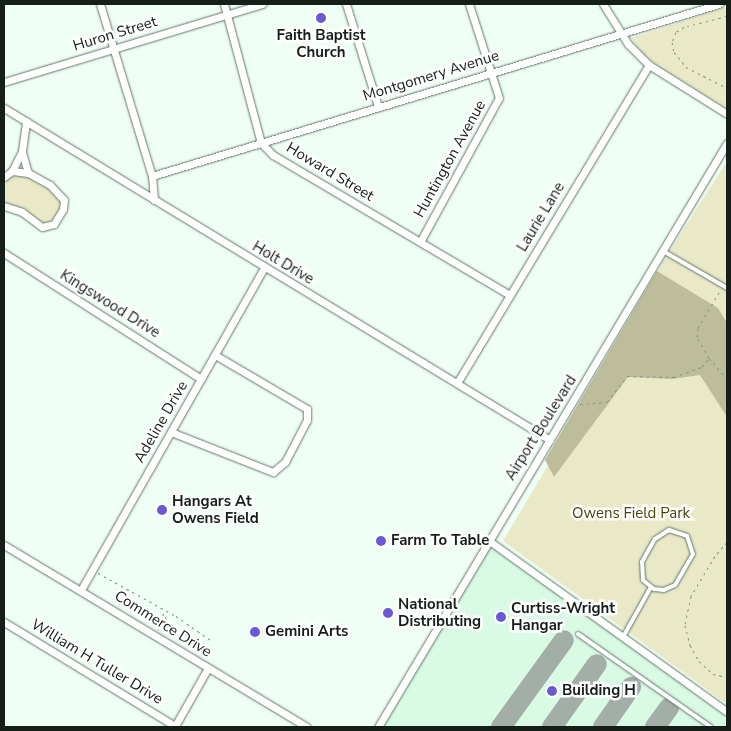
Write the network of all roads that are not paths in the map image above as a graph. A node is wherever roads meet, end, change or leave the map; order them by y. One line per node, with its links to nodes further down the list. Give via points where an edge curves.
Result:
1 (100, 4): 10 (street)
2 (224, 4): 8 (street)
3 (262, 4): 8 (street, Huron Street)
4 (346, 4): 15 (street)
5 (469, 4): 12 (street, Huntington Avenue)
6 (603, 4): 9 (street)
7 (716, 4): 9 (street, Montgomery Avenue)
8 (227, 14): 10 (street, Huron Street); 19 (street)
9 (621, 34): 11 (street); 12 (street, Montgomery Avenue)
10 (114, 49): 13 (street, Huron Street); 24 (street)
11 (649, 65): 17 (street); 34 (street, Laurie Lane)
12 (491, 72): 15 (street, Montgomery Avenue); 28 (street, Huntington Avenue, via 500,98)
13 (4, 81): 14 (street)
14 (4, 88)
15 (378, 106): 19 (street, Montgomery Avenue)
16 (4, 108): 18 (street, Holt Drive)
17 (727, 114)
18 (26, 121): 21 (street); 26 (street, Holt Drive)
19 (261, 143): 24 (street, Montgomery Avenue); 28 (street, Howard Street, via 273,155)
20 (727, 143): 29 (street, Airport Boulevard)
21 (22, 152): 22 (street); 23 (street)
22 (12, 171): 23 (street); 25 (street)
23 (28, 173): 27 (street, via 58,191 64,200 60,217 54,224 42,227 22,212)
24 (152, 176): 26 (street)
25 (4, 177)
26 (154, 200): 31 (street, Holt Drive)
27 (4, 206)
28 (420, 242): 34 (street, Howard Street)
29 (664, 251): 33 (lane); 39 (street, Airport Boulevard)
30 (4, 253): 36 (street, Kingswood Drive)
31 (264, 268): 35 (street, Adeline Drive); 37 (street, Holt Drive)
32 (727, 279): 33 (lane)
33 (725, 287)
34 (510, 295): 37 (street, Laurie Lane)
35 (215, 355): 36 (street, Adeline Drive); 38 (street, via 307,409 307,420 285,462 273,472)
36 (201, 379): 38 (street, Adeline Drive)
37 (457, 383): 39 (street, Holt Drive)
38 (171, 432): 43 (street, Adeline Drive)
39 (550, 440): 40 (street, Airport Boulevard)
40 (488, 540): 46 (street); 51 (street, Airport Boulevard)
41 (4, 545): 43 (street, Commerce Drive)
42 (651, 588): 42 (lane, via 643,580 640,569 655,539 669,530 687,536 693,554 679,580 664,590); 46 (lane)
43 (82, 590): 47 (street, Commerce Drive)
44 (4, 622): 49 (street, William H Tuller Drive)
45 (578, 634): 52 (lane)
46 (622, 637): 48 (street)
47 (208, 668): 49 (street); 50 (street, Commerce Drive)
48 (727, 712)
49 (177, 726)
50 (307, 727)
51 (378, 727)
52 (711, 727)

